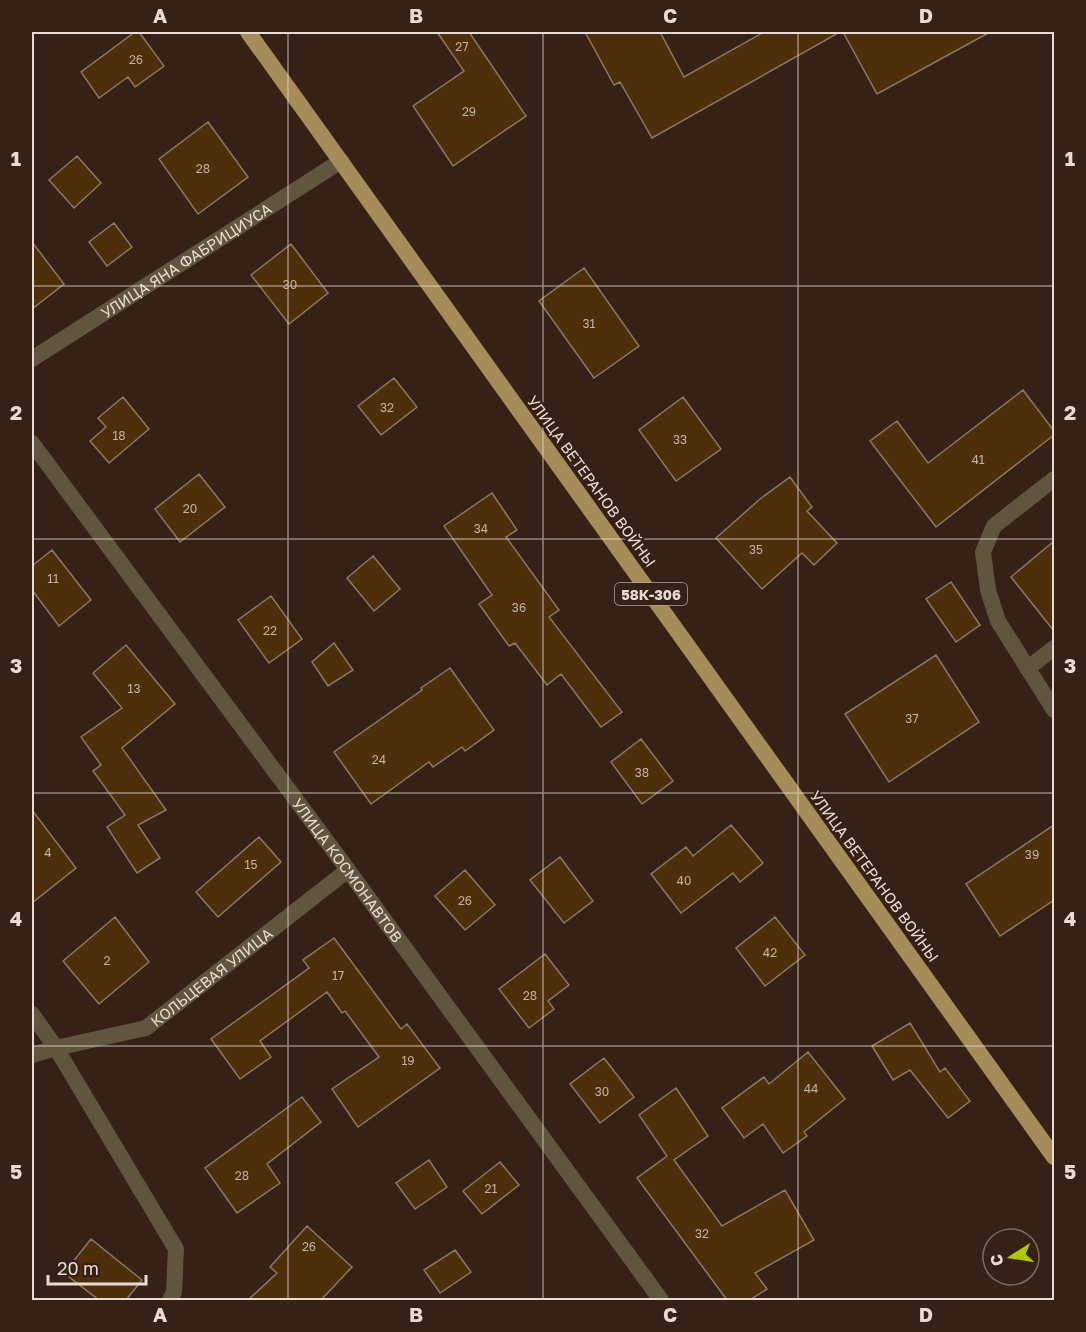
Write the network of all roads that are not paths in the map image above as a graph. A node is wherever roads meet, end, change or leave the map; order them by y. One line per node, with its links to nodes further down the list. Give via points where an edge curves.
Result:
1 (248, 32): 2 (highway, УЛИЦА ВЕТЕРАНОВ ВОЙНЫ / 58К-306)
2 (340, 161): 3 (street, УЛИЦА ЯНА ФАБРИЦИУСА); 13 (highway, УЛИЦА ВЕТЕРАНОВ ВОЙНЫ / 58К-306)
3 (32, 359)
4 (32, 443): 9 (street, УЛИЦА КОСМОНАВТОВ)
5 (1054, 479): 7 (street, via 994,526 983,552 988,590 998,621)
6 (1054, 648): 7 (street)
7 (1028, 668): 8 (street)
8 (1054, 710)
9 (348, 870): 11 (street, КОЛЬЦЕВАЯ УЛИЦА, via 146,1028); 15 (street, УЛИЦА КОСМОНАВТОВ)
10 (32, 1014): 11 (street)
11 (56, 1048): 12 (street, КОЛЬЦЕВАЯ УЛИЦА); 14 (street, via 176,1249 174,1292)
12 (32, 1055)
13 (1054, 1157)
14 (170, 1300)
15 (662, 1300)

